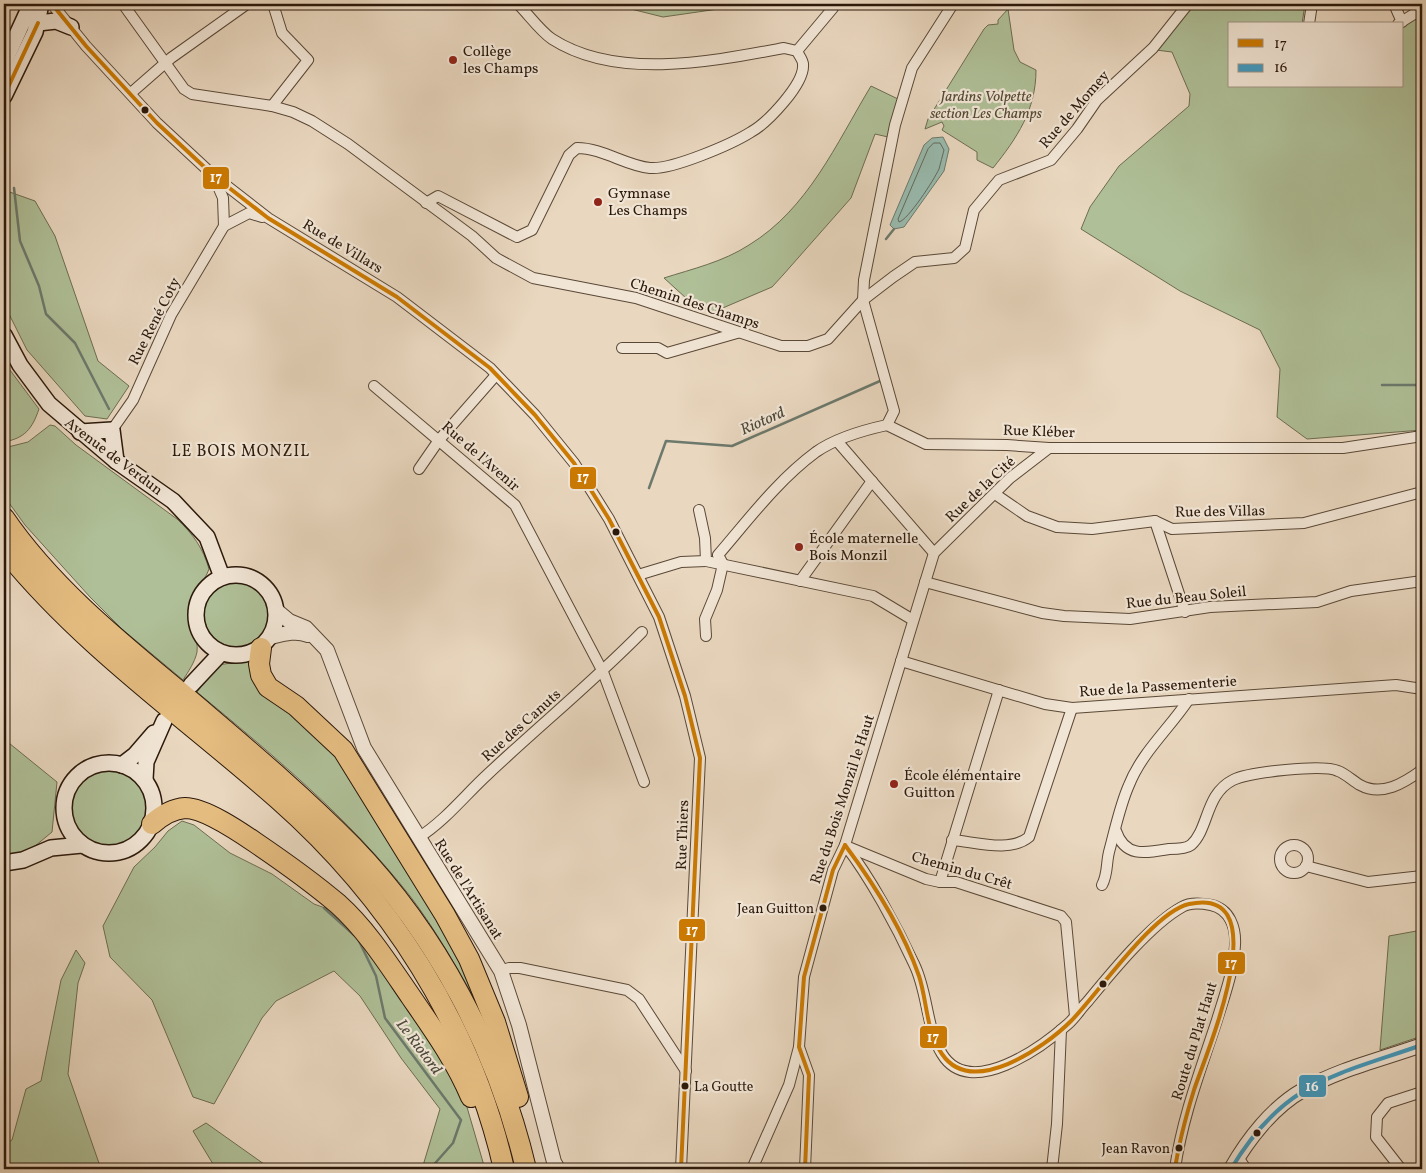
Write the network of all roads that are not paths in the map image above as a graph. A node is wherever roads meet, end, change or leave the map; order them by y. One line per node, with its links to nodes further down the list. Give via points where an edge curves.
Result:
1 (31, 4): 20 (main road)
2 (41, 4): 17 (main road)
3 (52, 4): 18 (street, Rue de Villars)
4 (247, 4): 21 (street)
5 (273, 4): 24 (street, via 282,33 308,60)
6 (518, 4): 19 (street, via 552,39 579,52 606,59 666,65 784,48)
7 (953, 4): 31 (street, via 912,68 894,126 864,280)
8 (1188, 4): 31 (street, Rue de Momey, via 1153,48 1097,100 1051,160 999,180 974,210 965,248 954,258 915,262)
9 (1312, 4): 14 (street)
10 (1394, 4): 15 (street)
11 (125, 5): 21 (street, Chemin des Champs)
12 (834, 8): 19 (street)
13 (1422, 9): 16 (street)
14 (1309, 22)
15 (1400, 22)
16 (1402, 22)
17 (38, 23): 18 (main road, via 56,21); 23 (main road)
18 (71, 27): 22 (street, Rue de Villars)
19 (797, 51): 27 (street, via 803,64 800,79 777,110 751,132 708,152 650,168 594,150 577,148 569,155 532,230 524,235 517,237 438,196)
20 (4, 63)
21 (164, 64): 22 (street); 24 (street, Chemin des Champs, via 177,82 192,94)
22 (135, 90): 25 (street, Rue de Villars, via 157,123)
23 (4, 96)
24 (272, 106): 27 (street, Chemin des Champs, via 293,112 333,134)
25 (214, 176): 26 (street, Rue de Villars); 28 (street)
26 (246, 201): 28 (street, via 232,201); 29 (street, Rue de Villars)
27 (426, 203): 32 (street, Chemin des Champs, via 496,258 533,278 636,298)
28 (224, 208): 30 (street)
29 (268, 218): 30 (street, via 249,213); 35 (street, Rue de Villars, via 397,297)
30 (224, 226): 38 (street, Rue René Coty, via 171,315 133,400)
31 (863, 300): 32 (street, Chemin des Champs, via 835,334 821,343 795,348); 37 (street, via 894,411)
32 (737, 332): 34 (street, via 667,353 658,348)
33 (4, 335): 39 (main road, Avenue de Verdun, via 20,365 49,404)
34 (622, 348)
35 (496, 375): 41 (street); 51 (street, Rue de Villars, via 535,414 574,464)
36 (374, 386): 41 (street, Rue de l'Avenir)
37 (887, 425): 42 (street); 43 (street, Rue Kléber, via 926,444 1007,444)
38 (112, 430): 39 (main road); 44 (main road)
39 (80, 432): 44 (main road, Avenue de Verdun)
40 (1422, 436): 43 (street, Rue Kléber, via 1342,448)
41 (440, 440): 45 (street); 72 (street, Rue de l'Avenir, via 515,505)
42 (837, 441): 46 (street); 56 (street, via 787,476 718,555)
43 (1049, 448): 48 (street, Rue de la Cité)
44 (116, 460): 58 (main road, Avenue de Verdun, via 173,501 207,536)
45 (419, 469)
46 (872, 481): 54 (street); 59 (street)
47 (1422, 492): 52 (street, Rue des Villas, via 1304,523 1172,529)
48 (995, 494): 52 (street, Rue des Villas, via 1027,516 1057,527 1092,529); 54 (street, Rue de la Cité)
49 (699, 510): 55 (street)
50 (4, 518): 101 (highway, via 69,595 282,778 383,881 420,930 461,996)
51 (609, 519): 57 (street, Rue Thiers)
52 (1155, 521): 63 (street)
53 (4, 549): 102 (highway, via 80,632 280,801 363,886 405,941 452,1021 482,1090)
54 (934, 553): 61 (street, Rue du Bois Monzil le Haut)
55 (706, 561): 56 (street); 57 (street, via 681,562)
56 (724, 564): 59 (street); 66 (street, via 705,619)
57 (638, 575): 99 (street, Rue Thiers, via 659,617 685,696 700,758)
58 (222, 577): 62 (main road, via 240,575 258,581 270,594); 69 (main road, via 201,594 196,607 200,634)
59 (800, 581): 64 (street, via 873,596)
60 (1422, 581): 63 (street, Rue du Beau Soleil, via 1351,591 1317,602 1210,607)
61 (925, 582): 63 (street, Rue du Beau Soleil, via 1064,616 1130,619); 64 (street, Rue du Bois Monzil le Haut)
62 (277, 611): 67 (street, Rue de l'Artisanat); 68 (main road, via 275,629)
63 (1185, 612)
64 (914, 620): 71 (street, Rue du Bois Monzil le Haut)
65 (642, 632): 72 (street, Rue des Canuts)
66 (706, 636)
67 (318, 639): 68 (street, via 302,632 288,632); 84 (street, Rue de l'Artisanat, via 327,650 364,748)
68 (266, 642): 70 (main road, via 242,655); 101 (highway, via 259,664 268,687 296,706 343,750 459,941 495,1022 521,1108)
69 (208, 645): 70 (main road); 70 (main road, via 191,685)
70 (221, 653)
71 (901, 661): 74 (street, Rue de la Passementerie); 87 (street, Rue du Bois Monzil le Haut)
72 (603, 672): 80 (street, Rue de l'Avenir); 84 (street, Rue des Canuts, via 487,775 444,820)
73 (1422, 689): 75 (street, Rue de la Passementerie, via 1396,685)
74 (999, 690): 76 (street, Rue de la Passementerie, via 1045,704); 85 (street)
75 (1189, 699): 76 (street, Rue de la Passementerie); 83 (street, via 1141,762 1129,785)
76 (1072, 708): 85 (street, via 1029,837 1012,846)
77 (122, 765): 79 (main road); 79 (main road, via 164,721 146,762); 81 (main road, via 104,763 80,773 66,793)
78 (1422, 770): 83 (street, via 1388,788 1372,791 1339,771 1325,767 1252,774 1233,780 1218,792 1189,847 1140,853 1126,847 1118,839)
79 (145, 779): 82 (main road, via 154,801)
80 (644, 782)
81 (66, 823): 86 (main road); 88 (main road)
82 (152, 824): 86 (main road, via 140,841 117,852 104,853); 102 (highway, via 165,813 185,808 203,812 292,867 339,905 365,933 443,1044 467,1087 485,1133)
83 (1116, 831): 93 (street, via 1109,854 1108,874)
84 (418, 838): 94 (street, Rue de l'Artisanat)
85 (952, 840): 92 (street)
86 (82, 845): 88 (main road)
87 (845, 845): 92 (street, Chemin du Crêt); 96 (street, Route du Plat Haut, via 859,863 915,965 936,1039 943,1056 950,1062 977,1074 997,1070); 98 (street, Rue du Bois Monzil le Haut, via 834,870 804,977)
88 (51, 848): 89 (main road, via 23,860)
89 (4, 863)
90 (1306, 866): 91 (street, via 1368,882)
91 (1422, 876)
92 (940, 882): 95 (street, Chemin du Crêt, via 956,882 1061,916 1066,922)
93 (1102, 886)
94 (501, 971): 99 (street, via 520,968 627,990 639,999); 105 (street, Rue de l'Artisanat)
95 (1075, 1016): 96 (street, Route du Plat Haut); 110 (street, Route du Plat Haut, via 1166,916 1187,904 1214,906 1228,914 1235,945 1225,996 1179,1138)
96 (1061, 1030): 109 (street, via 1058,1124)
97 (1422, 1046): 103 (street, via 1336,1075 1303,1090 1280,1107)
98 (799, 1047): 107 (street, Rue du Bois Monzil le Haut, via 789,1084); 108 (street, via 809,1075)
99 (686, 1071): 106 (street, Rue Thiers)
100 (1422, 1092): 112 (street, via 1388,1103 1377,1117 1376,1136)
101 (516, 1125): 104 (highway)
102 (502, 1161)
103 (1235, 1163): 111 (street)
104 (526, 1169)
105 (558, 1169)
106 (681, 1169)
107 (752, 1169)
108 (805, 1169)
109 (1052, 1169)
110 (1174, 1169)
111 (1246, 1169)
112 (1401, 1169)

